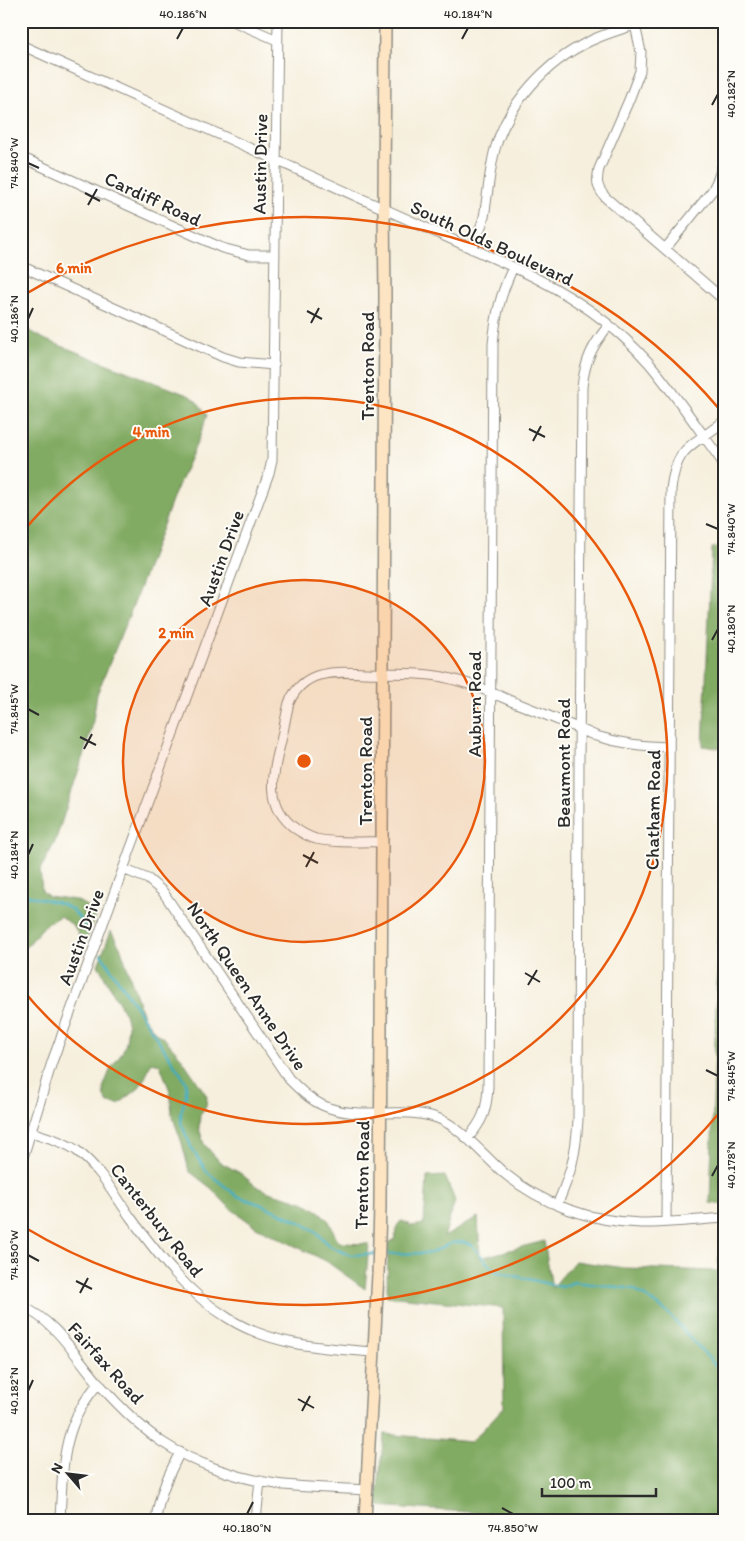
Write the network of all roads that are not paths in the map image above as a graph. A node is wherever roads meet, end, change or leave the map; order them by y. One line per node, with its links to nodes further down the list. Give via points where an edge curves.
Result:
1 (233, 21): 8 (street)
2 (278, 21): 8 (street, Austin Drive)
3 (385, 21): 13 (main road, Trenton Road)
4 (648, 21): 7 (street)
5 (716, 21): 6 (street)
6 (724, 23)
7 (635, 25): 14 (street, via 600,36 569,52 536,79 522,97 495,148 484,218); 15 (street, via 641,52 640,71 599,169 597,183 606,198)
8 (277, 40): 11 (street, Austin Drive)
9 (21, 45): 11 (street, South Olds Boulevard)
10 (21, 157): 16 (street, Cardiff Road, via 222,248)
11 (276, 160): 13 (street, South Olds Boulevard); 16 (street, Austin Drive)
12 (724, 161): 15 (street, via 707,198)
13 (384, 209): 14 (street, South Olds Boulevard); 25 (main road, Trenton Road)
14 (472, 249): 18 (street, South Olds Boulevard)
15 (665, 249): 19 (street)
16 (275, 255): 21 (street, Austin Drive)
17 (21, 266): 21 (street, via 223,357)
18 (513, 267): 20 (street, South Olds Boulevard, via 559,290); 26 (street, Auburn Road, via 499,302 493,344)
19 (724, 300)
20 (609, 325): 23 (street, South Olds Boulevard, via 648,362); 27 (street, Beaumont Road, via 590,351 582,388)
21 (274, 365): 30 (street, Austin Drive, via 274,450 269,473)
22 (724, 421): 23 (street, Chatham Road)
23 (703, 436): 24 (street, South Olds Boulevard); 28 (street, Chatham Road, via 680,457 671,489)
24 (724, 464)
25 (383, 674): 26 (street, via 442,676); 29 (main road, Trenton Road); 29 (street, via 326,673 301,684 289,703 273,776 274,797 282,815 303,834 330,841)
26 (490, 692): 27 (street); 33 (street, Auburn Road, via 488,1086 483,1117)
27 (579, 729): 28 (street, via 626,744); 35 (street, Beaumont Road, via 577,1138 573,1164)
28 (670, 746): 37 (street, Chatham Road)
29 (382, 842): 31 (main road, Trenton Road)
30 (124, 869): 31 (street, North Queen Anne Drive, via 148,879 163,892 272,1056 297,1087 328,1107); 32 (street, Austin Drive, via 52,1062)
31 (380, 1113): 33 (street, North Queen Anne Drive, via 405,1112 440,1119); 39 (main road, Trenton Road)
32 (31, 1132): 34 (street, Austin Drive); 39 (street, Canterbury Road, via 68,1145 88,1159 177,1276 229,1319 286,1342)
33 (467, 1139): 35 (street, North Queen Anne Drive, via 519,1184)
34 (21, 1164)
35 (557, 1205): 37 (street, North Queen Anne Drive, via 605,1219)
36 (724, 1218): 37 (street, North Queen Anne Drive)
37 (666, 1222)
38 (21, 1306): 40 (street, Fairfax Road, via 48,1322)
39 (374, 1352): 43 (main road, Trenton Road)
40 (99, 1384): 41 (street, Fairfax Road, via 138,1422); 44 (street, via 79,1409 68,1438 62,1469)
41 (180, 1452): 42 (street, Fairfax Road, via 220,1470); 45 (street, via 166,1479)
42 (260, 1480): 43 (street, Fairfax Road, via 285,1485); 46 (street)
43 (367, 1490): 47 (main road, Trenton Road)
44 (60, 1520)
45 (156, 1520)
46 (256, 1520)
47 (365, 1520)

